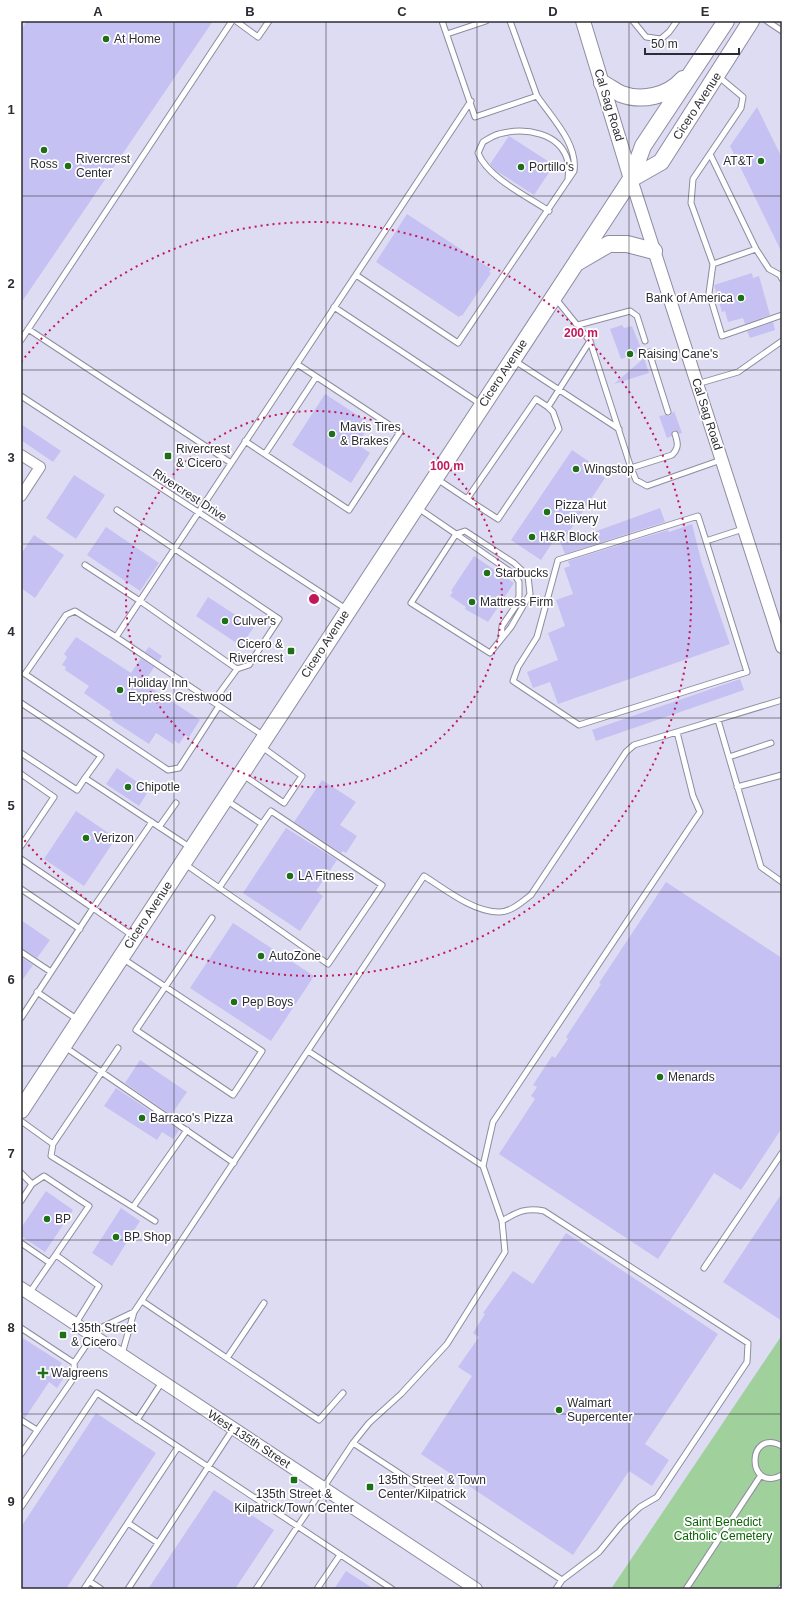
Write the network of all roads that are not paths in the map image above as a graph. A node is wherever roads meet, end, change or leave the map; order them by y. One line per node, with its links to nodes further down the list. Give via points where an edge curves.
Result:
1 (232, 21): 34 (lane)
2 (236, 21): 3 (lane, via 258,37)
3 (270, 21)
4 (442, 21): 14 (lane)
5 (486, 21): 14 (lane)
6 (510, 21): 18 (lane)
7 (583, 21): 17 (main road, Cal Sag Road)
8 (633, 21): 9 (lane, via 646,38 661,39)
9 (677, 21)
10 (726, 21): 15 (main road, Cicero Avenue)
11 (751, 21): 16 (main road, Cicero Avenue)
12 (767, 21): 13 (lane)
13 (782, 31)
14 (447, 34): 19 (lane)
15 (700, 60): 17 (main road, via 678,84 655,96 641,98 622,94); 21 (main road, Cicero Avenue, via 643,146)
16 (717, 75): 20 (lane, via 743,97 741,108); 21 (main road, Cicero Avenue, via 661,162)
17 (602, 82): 21 (main road, Cal Sag Road)
18 (537, 96): 19 (lane, via 475,117); 22 (lane, via 568,142 575,161 574,172)
19 (471, 101): 28 (lane)
20 (710, 154): 24 (lane); 27 (lane, via 693,179 691,203)
21 (631, 179): 25 (street, Cal Sag Road); 26 (main road, Cicero Avenue)
22 (568, 182): 23 (lane); 23 (lane, via 569,163 564,150 549,136 524,131 498,134 483,142 478,153 482,164 503,181)
23 (549, 210): 28 (lane, via 458,343)
24 (756, 249): 27 (lane); 29 (lane, via 769,269)
25 (654, 251): 26 (main road, via 628,244 609,244); 43 (street, Cal Sag Road)
26 (575, 264): 30 (main road, Cicero Avenue)
27 (713, 264): 32 (lane, via 709,293 722,336)
28 (356, 275): 31 (lane)
29 (781, 276)
30 (554, 296): 33 (lane); 40 (main road, Cicero Avenue)
31 (334, 307): 41 (lane); 46 (lane)
32 (782, 315)
33 (578, 325): 36 (lane, via 630,311 637,316); 38 (lane)
34 (28, 329): 35 (lane); 55 (lane)
35 (21, 340)
36 (645, 341)
37 (782, 341): 43 (lane, via 738,372)
38 (590, 342): 44 (lane); 49 (lane)
39 (649, 352): 48 (lane)
40 (512, 360): 44 (lane); 46 (main road, Cicero Avenue)
41 (297, 364): 42 (lane); 51 (lane)
42 (316, 376): 52 (lane); 52 (lane, via 400,432 392,445 349,510)
43 (697, 384): 54 (street, Cal Sag Road)
44 (558, 389): 47 (lane); 49 (lane)
45 (21, 396): 62 (lane, Rivercrest Drive)
46 (482, 405): 57 (main road, Cicero Avenue)
47 (548, 407): 59 (lane, via 536,399); 59 (lane, via 553,412 559,429 498,519)
48 (668, 412)
49 (619, 429): 56 (lane)
50 (675, 434): 56 (lane, via 678,444 672,455)
51 (246, 441): 52 (lane); 55 (lane)
52 (265, 454)
53 (21, 455): 58 (street, via 40,467)
54 (722, 460): 56 (lane, via 647,486 636,480); 63 (street, Cal Sag Road)
55 (231, 463): 62 (lane)
56 (630, 468)
57 (435, 477): 59 (lane); 60 (main road, Cicero Avenue)
58 (21, 496)
59 (467, 499)
60 (416, 507): 64 (lane); 69 (main road, Cicero Avenue)
61 (117, 510): 66 (lane)
62 (198, 512): 66 (lane); 69 (lane, Rivercrest Drive)
63 (744, 529): 65 (lane); 72 (street, Cal Sag Road)
64 (456, 534): 71 (lane, via 515,574 519,582 519,596 502,626); 71 (lane, via 464,531 514,563 528,576 530,594); 71 (lane, via 411,603 490,654)
65 (706, 541): 65 (lane, via 747,672 579,725 513,681 518,667 537,637 558,560 698,516)
66 (175, 548): 68 (lane); 73 (lane, via 279,620 249,665)
67 (85, 565): 68 (lane)
68 (140, 600): 70 (lane); 73 (lane)
69 (347, 610): 80 (main road, Cicero Avenue)
70 (116, 637): 75 (lane); 77 (lane, via 75,611 66,615 25,674 168,770 178,768)
71 (501, 639)
72 (782, 647)
73 (237, 669): 75 (lane)
74 (782, 700): 78 (lane)
75 (213, 702): 77 (lane)
76 (21, 703): 87 (lane, via 101,756)
77 (219, 706): 80 (lane)
78 (718, 720): 79 (lane); 83 (lane)
79 (677, 732): 114 (lane, via 634,745 626,752 530,895 517,906 499,912 472,906 424,876); 122 (lane, via 693,796 700,812 494,1122)
80 (262, 741): 84 (main road, Cicero Avenue); 84 (lane, via 302,776 284,803)
81 (771, 743): 83 (lane)
82 (21, 753): 87 (lane, via 77,790)
83 (729, 757): 88 (lane)
84 (241, 773): 89 (main road, Cicero Avenue)
85 (21, 774): 94 (lane, via 54,797)
86 (782, 775): 88 (lane)
87 (85, 778): 91 (lane)
88 (737, 787): 98 (lane, via 760,867)
89 (224, 799): 92 (lane); 95 (main road, Cicero Avenue)
90 (176, 803): 93 (lane)
91 (152, 822): 93 (lane); 101 (lane)
92 (262, 824): 99 (lane); 99 (lane, via 271,812 382,885 328,964)
93 (160, 827): 95 (lane)
94 (21, 846)
95 (192, 848): 97 (main road, Cicero Avenue)
96 (21, 859): 101 (lane)
97 (182, 863): 99 (lane); 104 (main road, Cicero Avenue)
98 (782, 882)
99 (219, 888)
100 (21, 889): 103 (lane)
101 (93, 908): 103 (lane); 104 (lane)
102 (212, 918): 108 (lane)
103 (80, 929): 107 (lane)
104 (134, 937): 106 (main road, Cicero Avenue)
105 (21, 952): 107 (lane)
106 (121, 957): 108 (lane); 111 (main road, Cicero Avenue)
107 (51, 972): 109 (lane)
108 (165, 987): 108 (lane, via 262,1051 232,1095 136,1030)
109 (37, 992): 110 (lane); 111 (lane)
110 (21, 1018)
111 (79, 1021): 112 (main road, Cicero Avenue)
112 (63, 1046): 115 (lane); 116 (main road, Cicero Avenue)
113 (118, 1048): 115 (lane)
114 (308, 1051): 121 (lane); 122 (lane)
115 (103, 1072): 118 (lane); 119 (lane)
116 (21, 1110)
117 (21, 1121): 119 (lane)
118 (187, 1130): 121 (lane); 126 (lane)
119 (53, 1144): 126 (lane, via 51,1156)
120 (782, 1153): 132 (lane)
121 (234, 1163): 134 (lane)
122 (483, 1166): 128 (lane)
123 (21, 1173): 124 (lane)
124 (32, 1184): 125 (lane); 130 (lane, via 44,1176 89,1206)
125 (21, 1201)
126 (133, 1206): 127 (lane)
127 (155, 1220)
128 (502, 1221): 149 (lane, via 505,1252 447,1344 406,1389 368,1423); 162 (lane, via 520,1210 533,1208 544,1211 748,1343 747,1362 657,1497 640,1507 599,1552)
129 (21, 1242): 131 (lane)
130 (56, 1255): 131 (lane); 137 (lane, via 100,1286)
131 (50, 1264): 133 (lane)
132 (704, 1268)
133 (24, 1287): 137 (street, West 135th Street)
134 (142, 1300): 136 (lane); 141 (lane)
135 (264, 1303): 141 (lane)
136 (134, 1312): 139 (lane); 140 (lane)
137 (76, 1323): 139 (street, West 135th Street)
138 (21, 1328): 142 (lane)
139 (92, 1334): 140 (street, West 135th Street); 142 (lane)
140 (122, 1354): 143 (street, West 135th Street)
141 (227, 1358): 144 (lane, via 319,1420)
142 (74, 1363): 148 (lane, via 75,1376)
143 (162, 1381): 146 (lane); 147 (street, West 135th Street)
144 (343, 1393)
145 (21, 1420): 148 (lane)
146 (137, 1420): 151 (lane); 157 (lane, via 97,1393)
147 (233, 1429): 153 (lane); 156 (street, West 135th Street)
148 (37, 1430): 152 (lane)
149 (353, 1444): 156 (lane); 162 (lane)
150 (782, 1446): 154 (lane, via 766,1444 756,1452 754,1465)
151 (178, 1447): 153 (lane); 158 (lane)
152 (21, 1454)
153 (208, 1467): 159 (lane); 160 (lane)
154 (761, 1475): 155 (lane, via 770,1478); 172 (lane)
155 (782, 1475)
156 (323, 1488): 159 (lane); 170 (street, West 135th Street)
157 (21, 1507)
158 (128, 1523): 160 (lane); 163 (lane)
159 (298, 1527): 161 (lane); 167 (lane)
160 (158, 1544): 166 (lane)
161 (340, 1555): 168 (lane); 169 (lane)
162 (562, 1580): 171 (lane)
163 (89, 1581): 164 (lane); 165 (lane)
164 (84, 1589)
165 (101, 1589)
166 (128, 1589)
167 (256, 1589)
168 (317, 1589)
169 (392, 1589)
170 (476, 1589)
171 (556, 1589)
172 (686, 1589)

